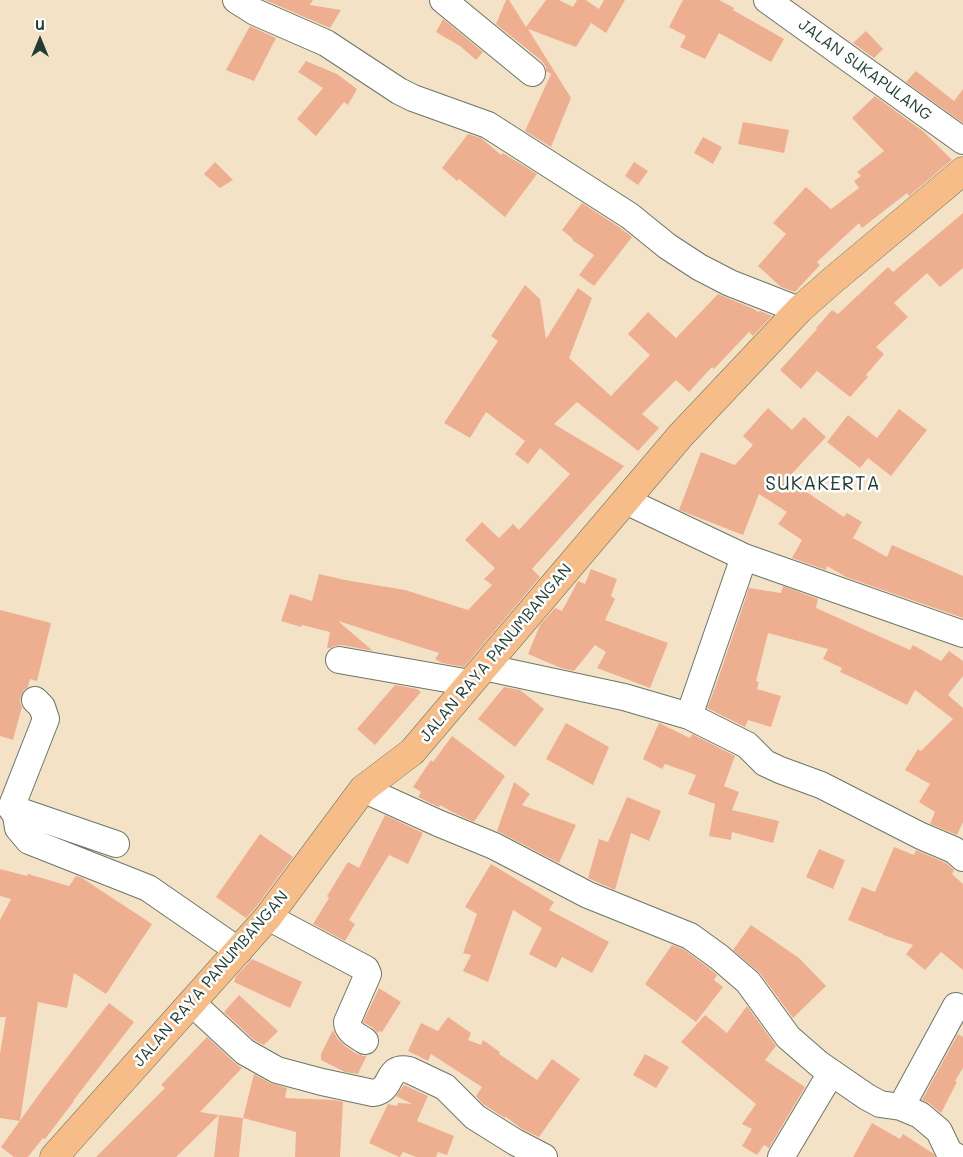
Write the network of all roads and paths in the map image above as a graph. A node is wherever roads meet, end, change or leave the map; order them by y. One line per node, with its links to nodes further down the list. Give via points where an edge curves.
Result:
1 (236, 0): 7 (street, via 255,12 326,43 413,98 488,125 630,216 699,267)
2 (444, 0): 4 (street)
3 (767, 0): 5 (street, JALAN SUKAPULANG)
4 (532, 73)
5 (963, 141)
6 (963, 171): 7 (main road, JALAN RAYA PANUMBANGAN)
7 (799, 310): 8 (main road, JALAN RAYA PANUMBANGAN, via 681,435)
8 (626, 501): 9 (street); 12 (main road, JALAN RAYA PANUMBANGAN)
9 (744, 557): 10 (street); 14 (street)
10 (963, 634)
11 (339, 660): 12 (street)
12 (477, 675): 14 (street, via 624,697); 15 (main road, JALAN RAYA PANUMBANGAN, via 412,752)
13 (35, 700): 16 (street, via 42,707 46,719)
14 (689, 716): 18 (street, via 747,745 765,763 821,785 921,836)
15 (363, 789): 19 (main road, JALAN RAYA PANUMBANGAN); 24 (street, via 494,846 588,895 690,936 748,982 788,1037)
16 (11, 808): 17 (street); 20 (street, via 18,828 29,841 148,888)
17 (116, 844)
18 (961, 850)
19 (268, 917): 20 (main road, JALAN RAYA PANUMBANGAN); 23 (street, via 368,971 347,1022 350,1030)
20 (239, 951): 21 (main road, JALAN RAYA PANUMBANGAN)
21 (192, 1003): 26 (main road, JALAN RAYA PANUMBANGAN); 27 (street, via 245,1052 277,1070 379,1093 385,1089 394,1072 403,1068 445,1087 475,1117)
22 (956, 1006): 25 (street)
23 (366, 1041)
24 (831, 1073): 25 (street, via 880,1104); 28 (street)
25 (901, 1107): 29 (street, via 920,1115 939,1131 949,1152)
26 (54, 1157)
27 (544, 1157)
28 (781, 1157)
29 (956, 1157)

